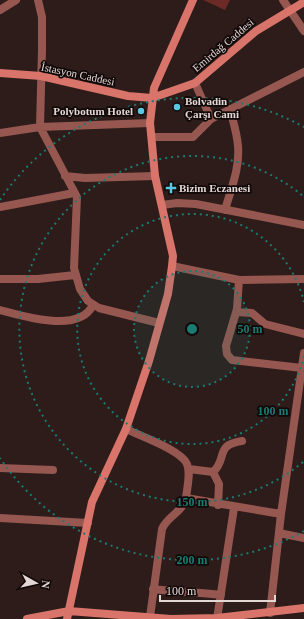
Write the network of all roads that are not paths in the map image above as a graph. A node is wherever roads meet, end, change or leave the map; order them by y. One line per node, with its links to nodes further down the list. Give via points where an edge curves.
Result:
1 (16, 0): 6 (street)
2 (38, 0): 10 (street, via 42,17)
3 (193, 0): 12 (street, via 154,88)
4 (283, 0): 5 (street)
5 (297, 4): 7 (street); 11 (street, Emirdağ Caddesi, via 256,31)
6 (0, 10)
7 (304, 31)
8 (304, 72): 13 (street)
9 (0, 73): 10 (street, İstasyon Caddesi)
10 (41, 76): 12 (street, İstasyon Caddesi, via 128,96); 16 (street)
11 (194, 83): 12 (street, Emirdağ Caddesi); 14 (street)
12 (152, 98): 15 (street)
13 (230, 109): 14 (street); 24 (street, via 238,155)
14 (211, 119): 18 (street, via 193,137)
15 (150, 123): 16 (street); 18 (street)
16 (40, 127): 17 (street); 19 (street)
17 (0, 133)
18 (152, 137): 20 (street)
19 (65, 176): 20 (street); 21 (street)
20 (155, 176): 22 (street)
21 (74, 193): 23 (street); 27 (street, via 77,197)
22 (162, 205): 24 (street, via 187,203); 26 (street, via 173,256)
23 (0, 206)
24 (225, 210): 25 (street)
25 (304, 225)
26 (172, 266): 30 (street); 34 (street, via 168,294)
27 (75, 276): 28 (street); 31 (street, via 82,294)
28 (0, 279)
29 (304, 279): 30 (street)
30 (239, 280): 33 (street)
31 (92, 305): 32 (street, via 82,316 54,321); 34 (street)
32 (0, 310)
33 (237, 312): 35 (street, via 252,313 265,324); 37 (street, via 226,346 227,354 232,360)
34 (159, 323): 39 (street, via 149,362)
35 (304, 334)
36 (304, 353): 37 (street)
37 (302, 368): 38 (street)
38 (300, 406): 48 (street)
39 (126, 429): 42 (street, via 181,456); 50 (street, via 92,502)
40 (242, 441): 44 (street, via 226,446)
41 (0, 468): 43 (street)
42 (189, 469): 44 (street); 45 (street)
43 (53, 470)
44 (213, 472): 46 (street, via 219,484)
45 (186, 498): 46 (street); 53 (street, via 181,509 167,520 162,529)
46 (218, 505): 47 (street)
47 (234, 508): 48 (street); 54 (street)
48 (282, 514): 51 (street)
49 (0, 518): 50 (street)
50 (88, 523): 57 (street)
51 (279, 533): 52 (street); 56 (street)
52 (304, 538)
53 (153, 589): 54 (street); 58 (street)
54 (221, 595): 60 (street)
55 (304, 608): 56 (street)
56 (270, 613): 60 (street)
57 (68, 615): 59 (street); 61 (street)
58 (150, 617): 59 (street); 62 (street)
59 (129, 618)
60 (217, 618): 62 (street)
61 (27, 619)
62 (171, 619)

